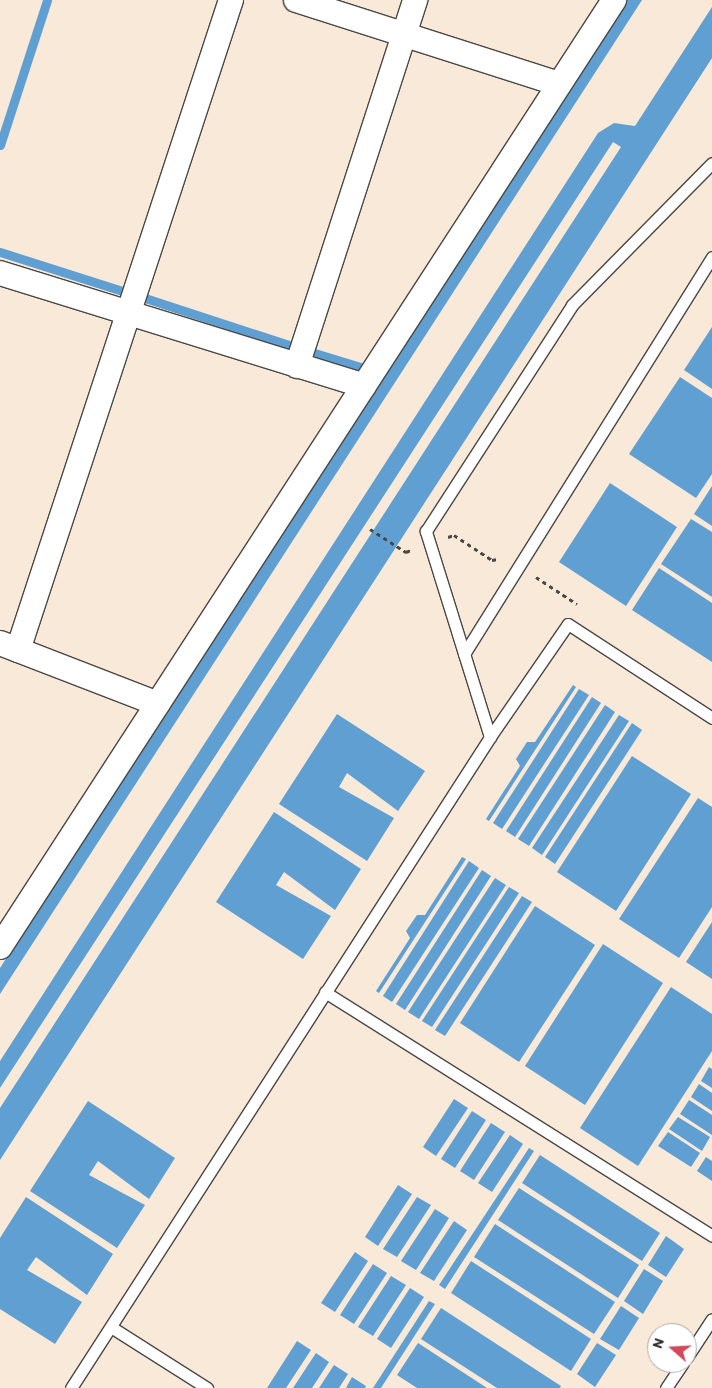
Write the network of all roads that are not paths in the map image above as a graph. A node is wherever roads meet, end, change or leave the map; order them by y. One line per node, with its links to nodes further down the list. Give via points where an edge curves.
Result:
1 (231, 0): 10 (street)
2 (296, 0): 5 (street)
3 (415, 0): 5 (street)
4 (614, 0): 6 (street)
5 (404, 35): 6 (street); 11 (street)
6 (559, 84): 12 (street)
7 (712, 163): 14 (lane, via 572,305 426,531)
8 (712, 257): 14 (lane)
9 (0, 274): 10 (street)
10 (129, 315): 11 (street); 13 (street)
11 (297, 366): 12 (street)
12 (364, 386): 15 (street)
13 (7, 651): 15 (street)
14 (464, 654): 17 (lane)
15 (158, 704): 18 (street)
16 (712, 718): 17 (lane, via 568,624)
17 (490, 736): 19 (lane)
18 (0, 947)
19 (325, 992): 20 (lane); 22 (lane)
20 (712, 1236)
21 (712, 1319): 23 (lane)
22 (111, 1326): 25 (lane); 26 (lane)
23 (697, 1342)
24 (676, 1373): 27 (lane)
25 (71, 1388)
26 (207, 1388)
27 (666, 1388)

